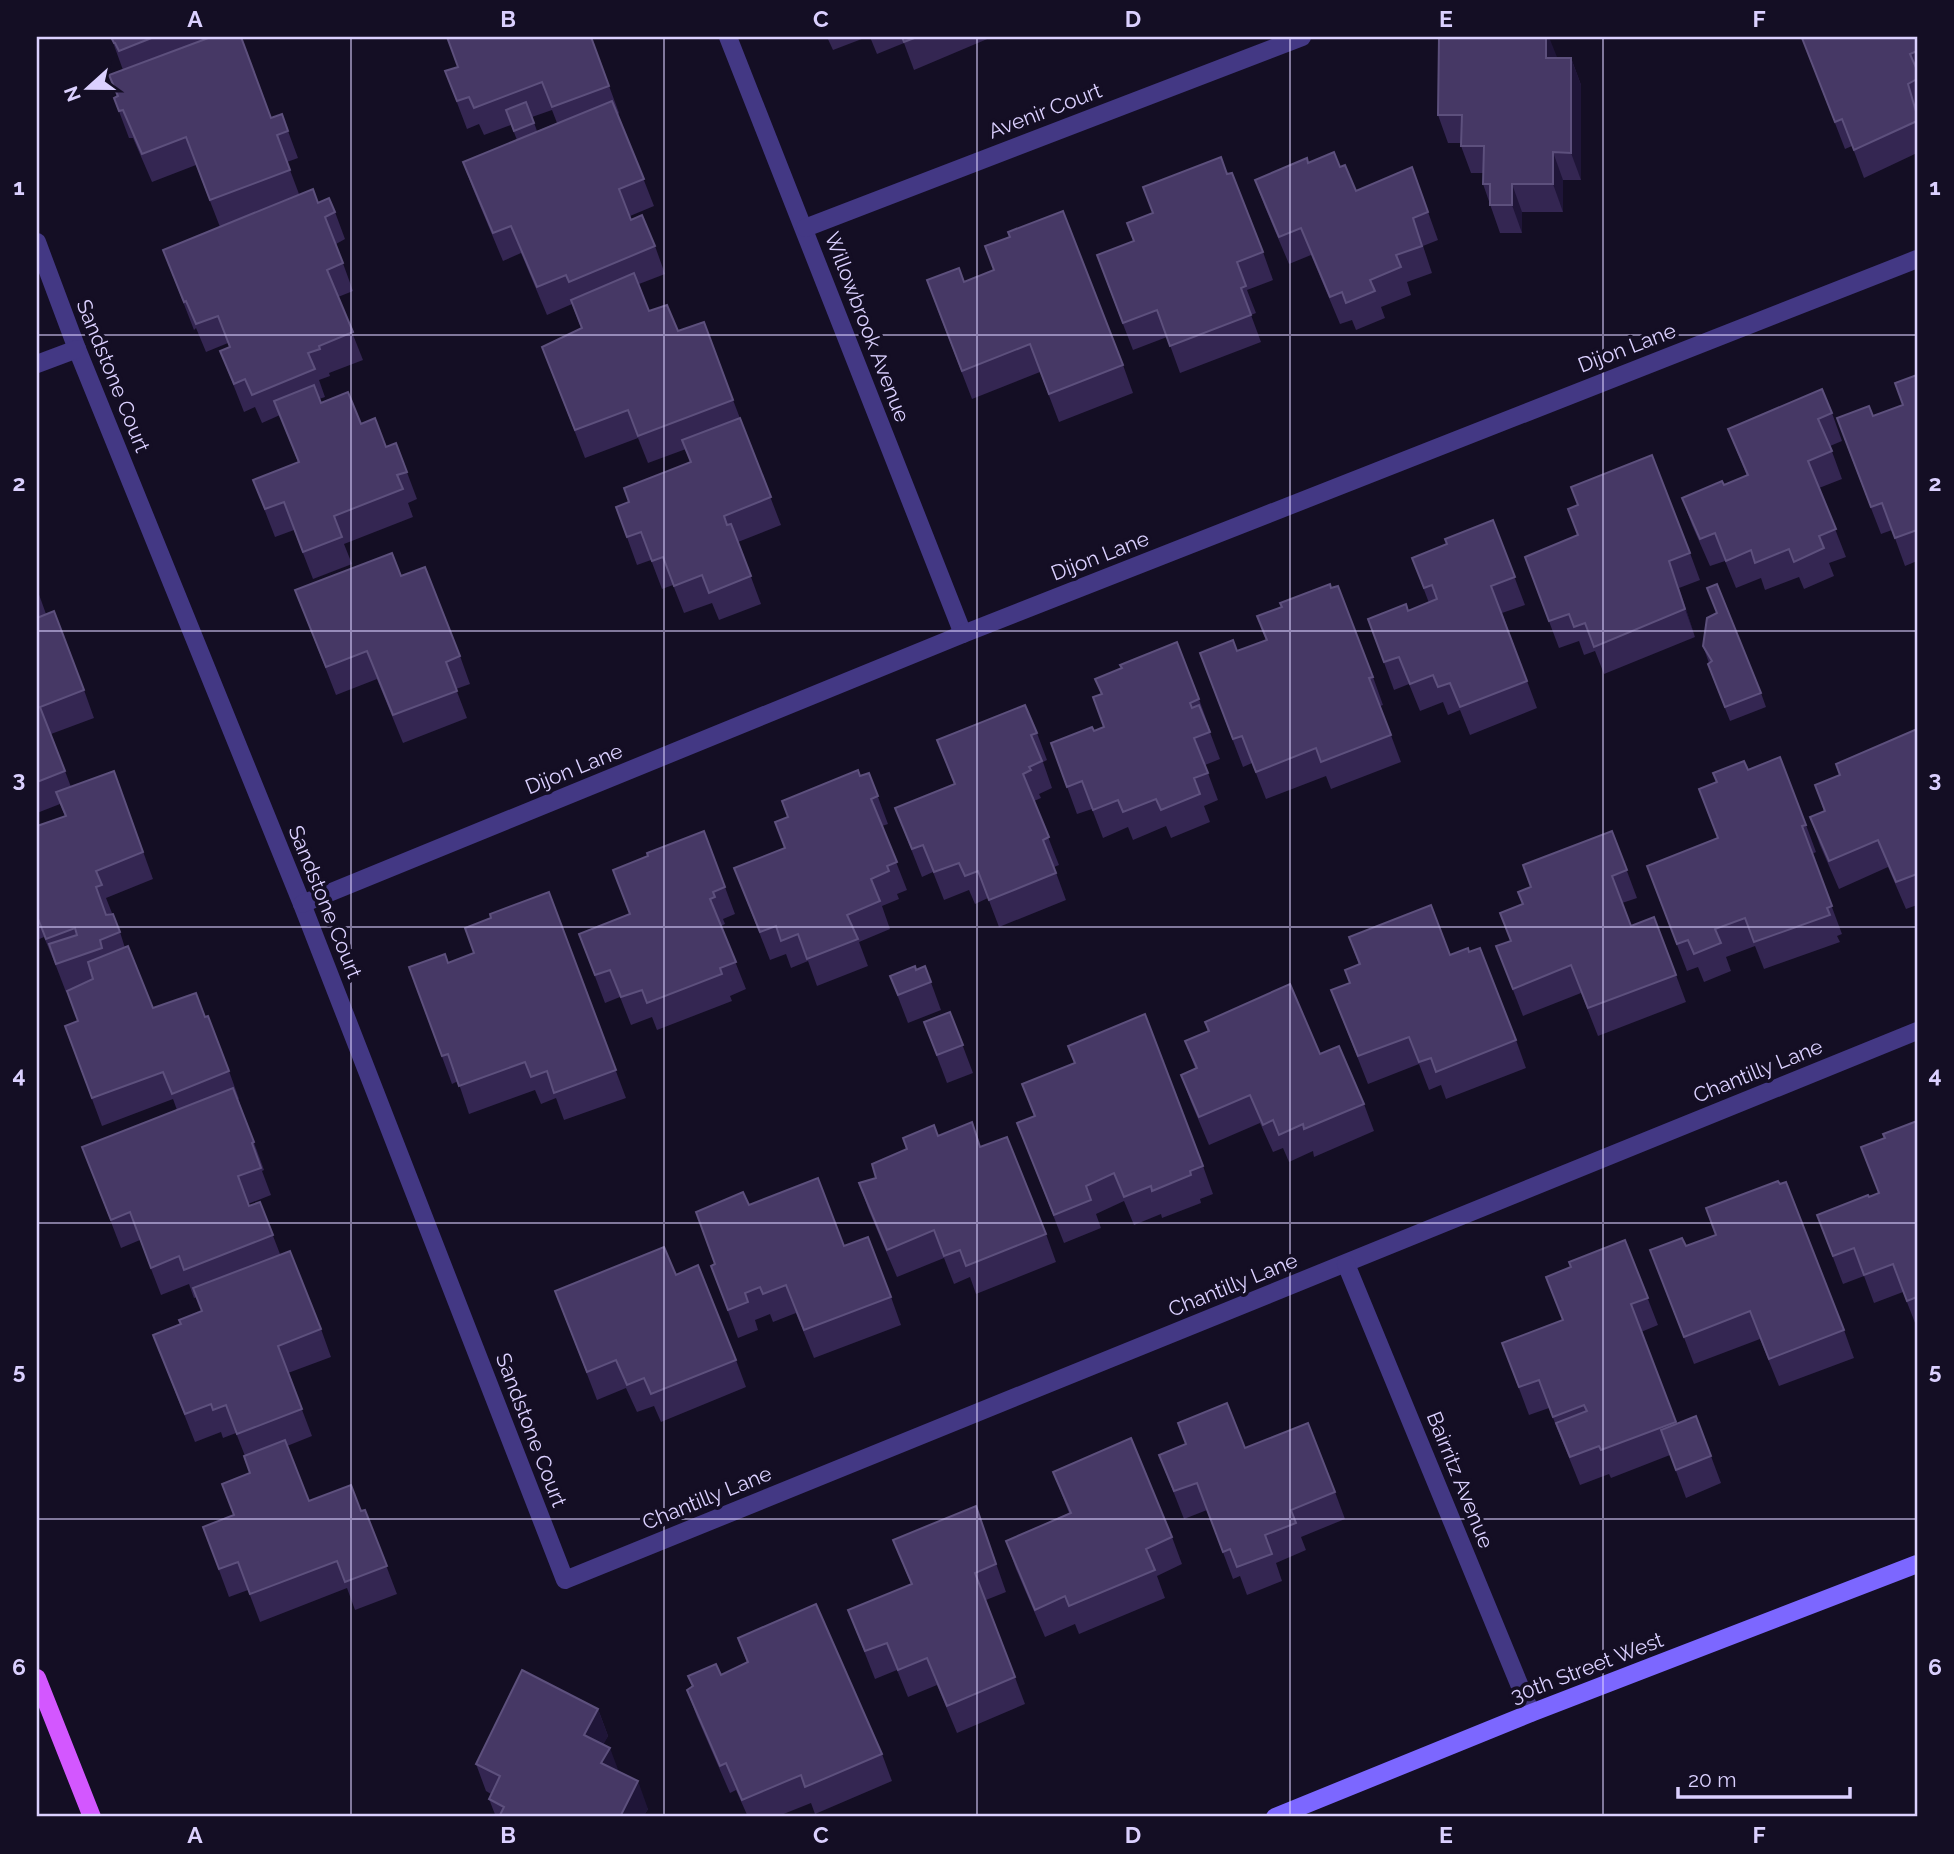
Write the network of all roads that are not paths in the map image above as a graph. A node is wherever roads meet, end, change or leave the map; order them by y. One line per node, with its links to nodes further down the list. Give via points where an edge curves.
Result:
1 (728, 37): 3 (street, Willowbrook Avenue)
2 (1302, 37): 3 (street, Avenir Court)
3 (804, 228): 8 (street, Willowbrook Avenue)
4 (37, 242): 6 (street, Sandstone Court)
5 (1917, 259): 8 (street, Dijon Lane)
6 (77, 349): 7 (street); 9 (street, Sandstone Court)
7 (37, 364)
8 (962, 634): 9 (street, Dijon Lane)
9 (302, 904): 13 (street, Sandstone Court)
10 (1917, 1031): 11 (street, Chantilly Lane)
11 (1346, 1264): 13 (street, Chantilly Lane); 15 (street, Bairritz Avenue)
12 (1917, 1564): 15 (street, 30th Street West)
13 (565, 1580)
14 (37, 1678): 16 (main road)
15 (1531, 1713): 17 (street, 30th Street West)
16 (92, 1817)
17 (1275, 1817)

